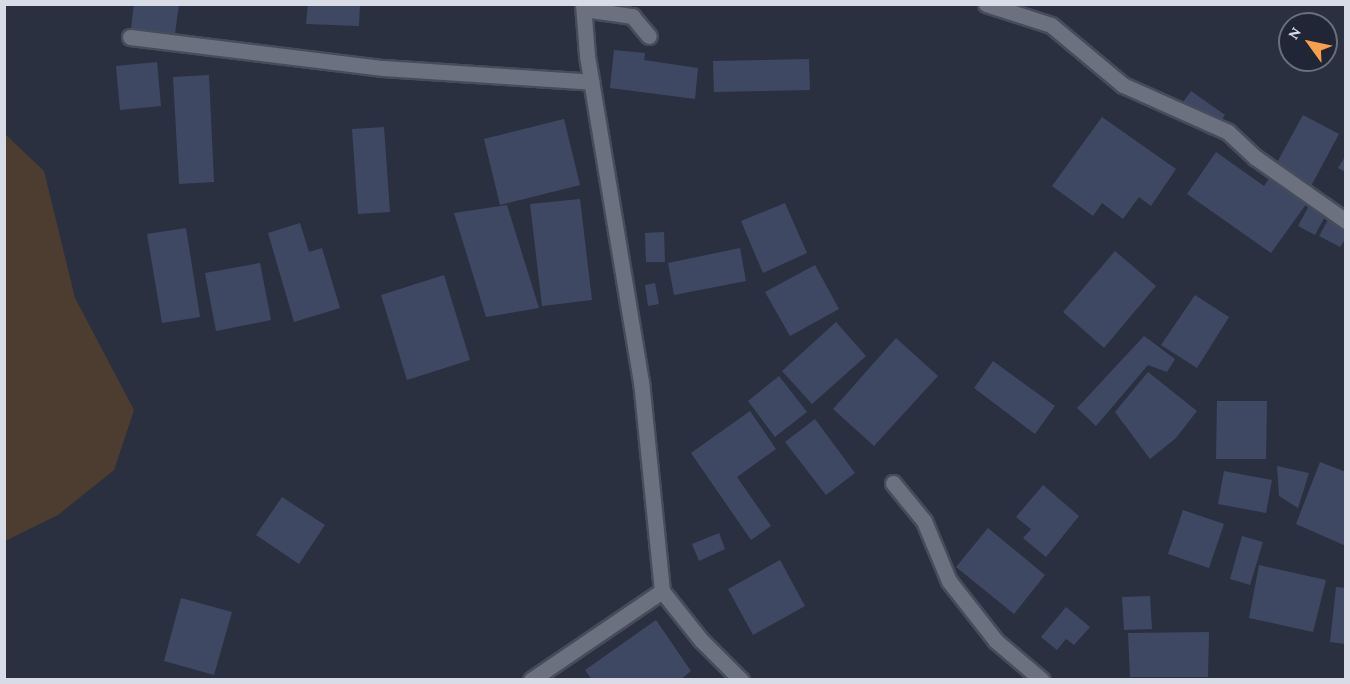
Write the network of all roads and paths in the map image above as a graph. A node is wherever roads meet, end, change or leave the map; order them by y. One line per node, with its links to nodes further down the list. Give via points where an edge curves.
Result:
1 (986, 4): 6 (street, via 1051,26 1123,85 1228,132 1256,158)
2 (584, 7): 3 (street, via 632,16); 5 (street)
3 (649, 36)
4 (130, 37): 5 (street, via 372,67)
5 (592, 82): 8 (street, via 641,382)
6 (1346, 221)
7 (893, 483): 11 (street, via 924,521 949,581 996,641)
8 (662, 591): 9 (street); 10 (street, via 701,640)
9 (531, 680)
10 (741, 680)
11 (1042, 680)

